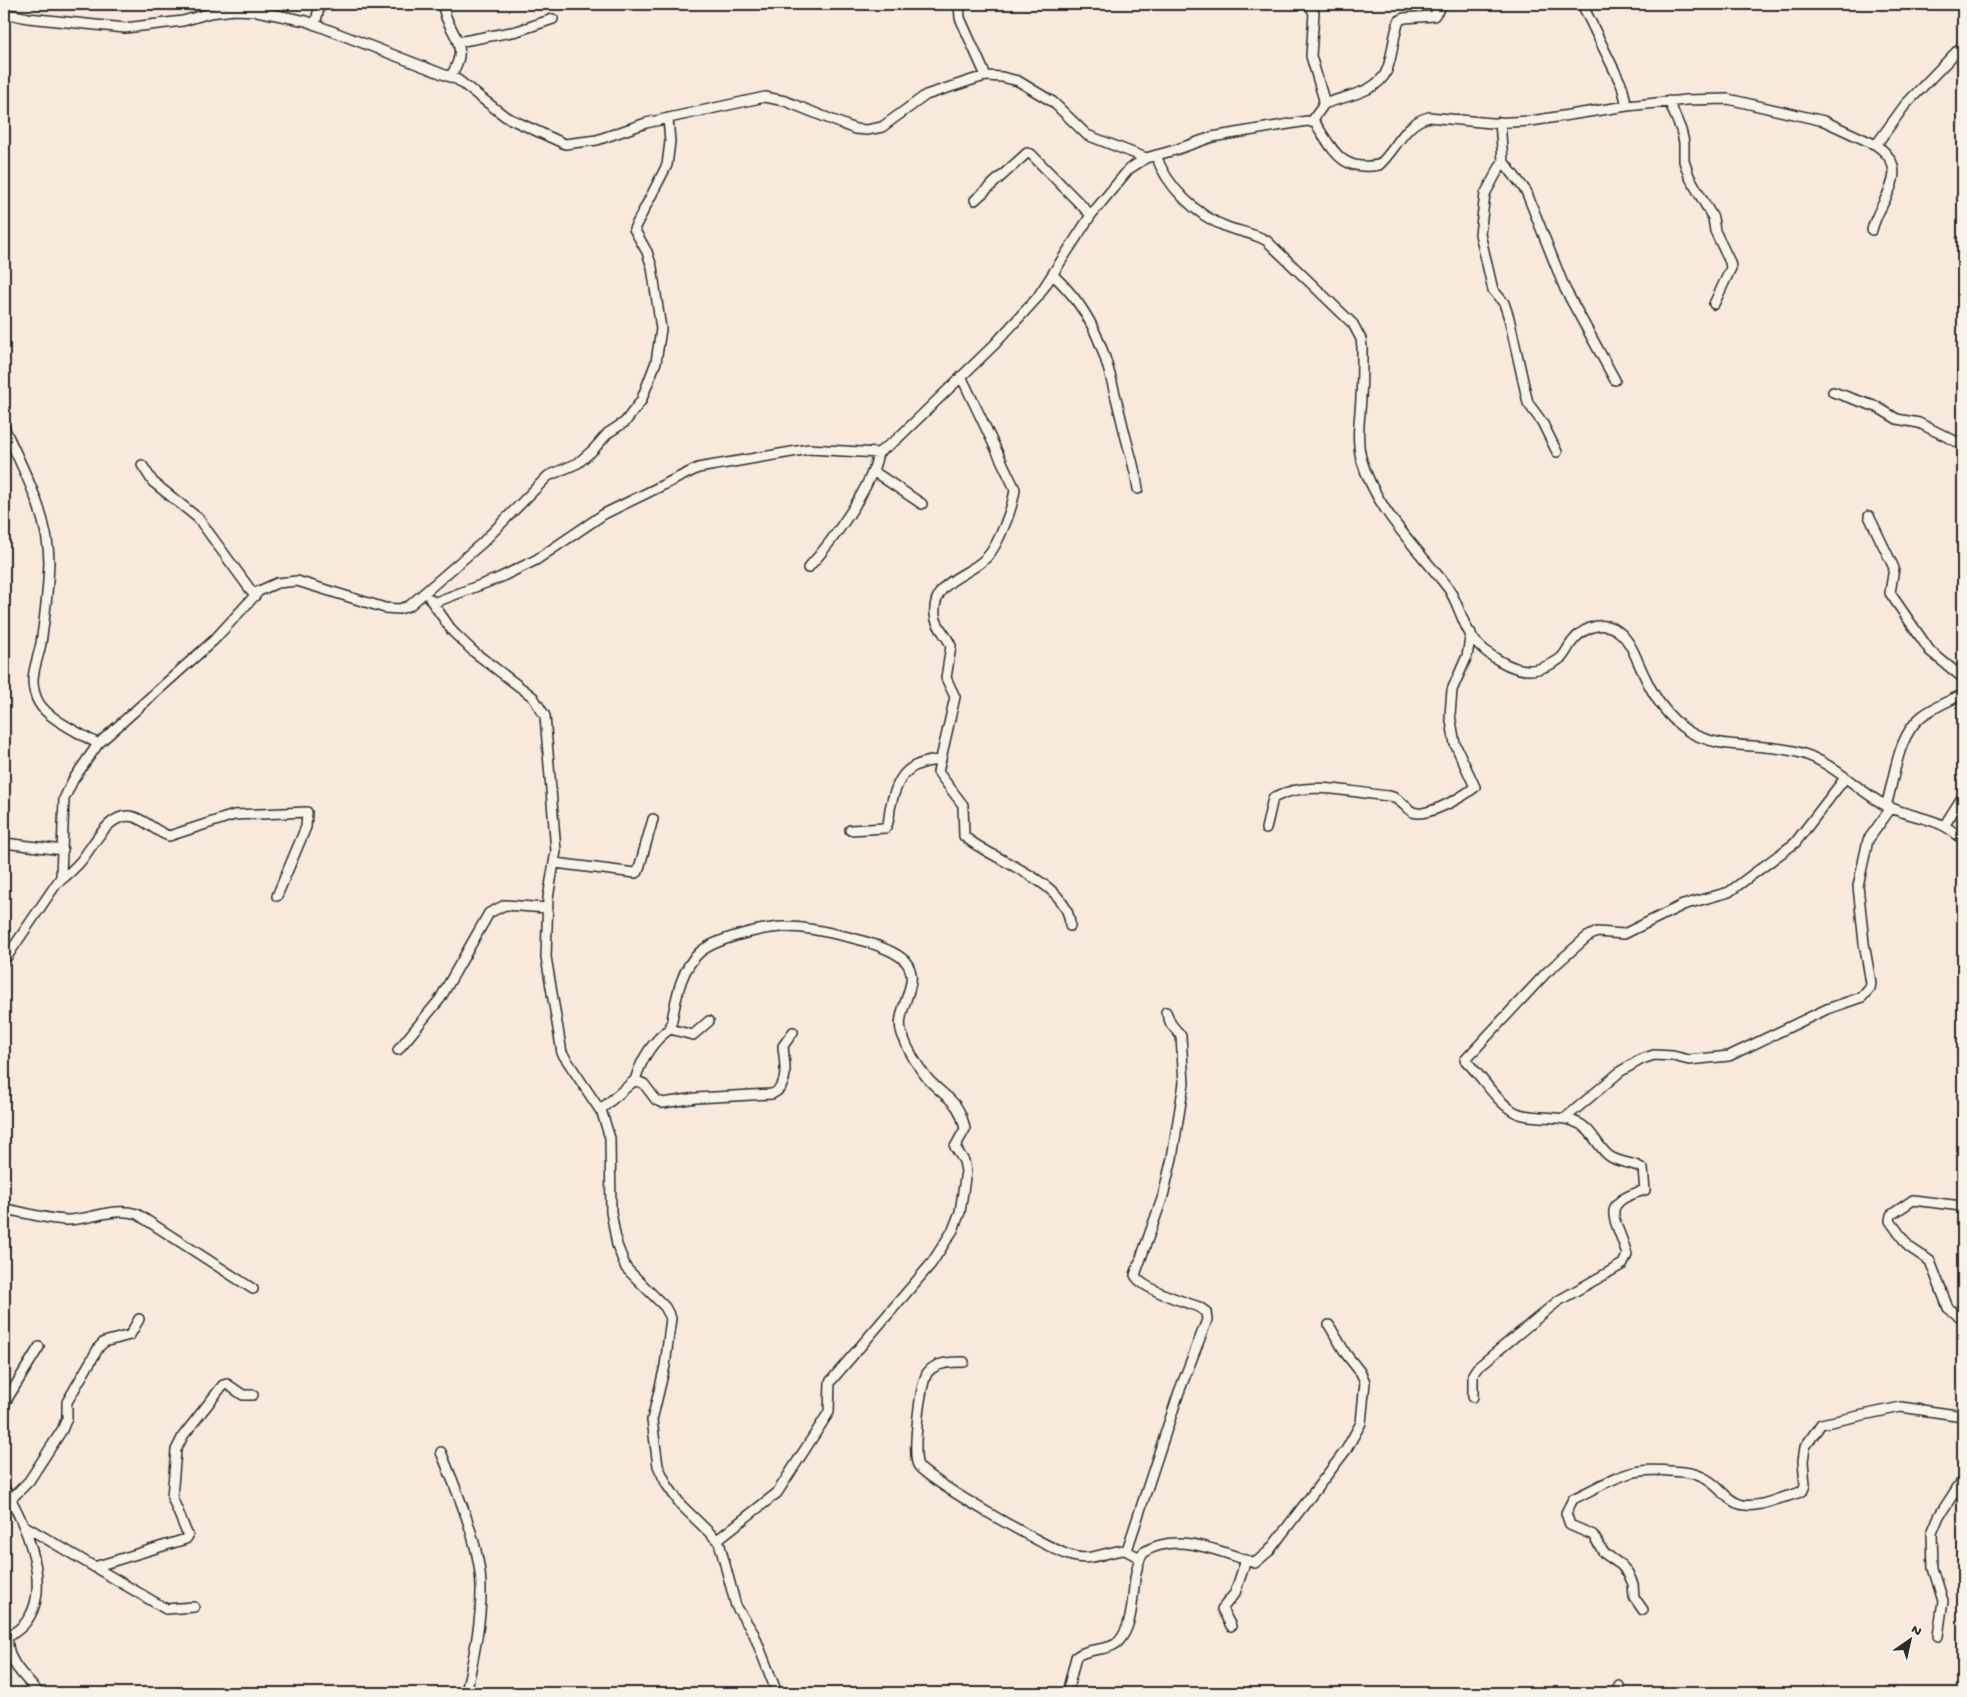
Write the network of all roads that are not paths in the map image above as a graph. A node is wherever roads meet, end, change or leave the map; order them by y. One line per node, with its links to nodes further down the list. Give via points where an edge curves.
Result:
1 (320, 4): 10 (street)
2 (443, 4): 11 (street, via 443,11)
3 (959, 4): 13 (street, via 960,18)
4 (1309, 4): 16 (street, via 1314,13 1311,56)
5 (1443, 4): 16 (street, via 1434,16 1399,21 1386,71 1378,82)
6 (1582, 4): 17 (street, via 1622,86)
7 (221, 8): 8 (street, via 183,21 124,28 28,18); 10 (street, via 258,11)
8 (4, 12)
9 (553, 19): 11 (street)
10 (315, 25): 14 (street)
11 (458, 42): 14 (street, via 458,63)
12 (1963, 45): 21 (street, via 1906,105)
13 (986, 76): 18 (street, via 926,95 875,129 840,125 785,101 765,97); 23 (street, via 1018,82 1062,109 1087,135)
14 (450, 77): 18 (street, via 506,117 565,144 597,140)
15 (1669, 102): 17 (street); 21 (street, via 1728,99 1824,121); 29 (street, via 1684,142 1688,176 1712,218 1730,262 1731,268)
16 (1324, 104): 19 (street)
17 (1627, 106): 20 (street, via 1531,121)
18 (668, 118): 43 (street, via 670,142 667,165 634,229 652,267 661,329 656,362 641,401 625,422 608,433 578,463 548,476 482,544)
19 (1312, 121): 20 (street, via 1336,156 1349,164 1367,167 1385,160 1408,128 1421,119 1441,117); 22 (street, via 1212,137)
20 (1500, 122): 24 (street)
21 (1876, 145): 27 (street, via 1892,159 1894,176 1892,188)
22 (1156, 156): 23 (street); 46 (street, via 1164,173 1193,206 1213,222 1267,240 1353,324 1362,347 1358,436 1363,462 1386,512 1449,590)
23 (1146, 158): 26 (street, via 1128,169)
24 (1503, 161): 31 (street, via 1526,191 1564,289); 36 (street, via 1485,194 1480,234 1493,290 1504,303 1509,318 1528,403)
25 (975, 200): 26 (street, via 1027,153)
26 (1091, 215): 28 (street)
27 (1872, 230)
28 (1053, 275): 30 (street, via 1009,329); 39 (street, via 1073,296 1096,330 1114,388)
29 (1714, 304)
30 (962, 376): 35 (street, via 896,440); 50 (street, via 1015,490 1004,524 987,557 949,581 935,608 938,626 951,646 946,678 955,697)
31 (1615, 380)
32 (1832, 392): 34 (street, via 1877,407 1897,419 1919,423)
33 (4, 426): 49 (street, via 37,503 46,534 49,561 47,602 33,680 38,703 52,716)
34 (1963, 445)
35 (878, 452): 38 (street); 45 (street, via 809,449 698,468 604,514 536,560)
36 (1557, 452)
37 (142, 465): 44 (street, via 153,482 198,518)
38 (873, 471): 40 (street); 42 (street, via 832,540)
39 (1138, 489)
40 (922, 504)
41 (1869, 516): 47 (street, via 1894,568 1890,593 1930,651)
42 (808, 568)
43 (426, 593): 44 (street, via 409,606 392,609 297,581 277,583); 45 (street)
44 (255, 596): 49 (street, via 214,640)
45 (433, 603): 61 (street, via 469,648 533,697 542,709 556,828)
46 (1471, 633): 51 (street, via 1481,647 1499,660 1528,670 1561,658 1576,637 1593,627 1611,627 1625,638 1664,708 1688,731 1714,742 1799,752 1817,759); 56 (street, via 1467,656 1452,690 1450,715 1454,744 1475,787 1452,802 1421,813 1412,812 1396,797 1324,788 1300,790 1273,798)
47 (1963, 678)
48 (1963, 694): 53 (street, via 1914,724 1898,758)
49 (98, 744): 60 (street, via 68,790 64,805)
50 (941, 760): 57 (street, via 919,763 901,777 885,828); 65 (street, via 938,772 963,805 964,836 1048,888 1064,904 1070,916)
51 (1846, 778): 53 (street); 74 (street, via 1795,843 1729,892 1683,905 1624,934 1596,932 1587,936 1546,973 1465,1060 1511,1110)
52 (1963, 796): 55 (street)
53 (1889, 807): 55 (street); 74 (street, via 1868,840 1858,886 1871,982 1867,993 1729,1056 1689,1060 1654,1055 1642,1059 1621,1071)
54 (652, 819): 61 (street, via 638,872)
55 (1944, 826): 58 (street)
56 (1266, 829)
57 (850, 830)
58 (1963, 839)
59 (4, 843): 60 (street)
60 (63, 850): 62 (street)
61 (555, 863): 64 (street)
62 (58, 883): 63 (street, via 81,862 107,826 120,818 139,819 168,836 234,815 307,812 306,827); 66 (street)
63 (277, 896)
64 (547, 908): 71 (street, via 505,905 489,913 438,1002); 73 (street, via 546,957 561,1049 568,1065)
65 (1070, 926)
66 (4, 961)
67 (1166, 1012): 93 (street, via 1181,1036 1184,1083 1163,1196 1135,1275 1150,1287 1199,1307 1206,1312 1207,1320 1179,1392)
68 (709, 1021): 69 (street, via 693,1035)
69 (670, 1030): 72 (street, via 641,1062); 92 (street, via 685,972 700,952 710,946 783,927 872,944 907,963 911,981 900,1022 902,1035 919,1068 959,1108 965,1130 955,1147 966,1170 960,1212 953,1230 931,1264 830,1382 829,1412 777,1493)
70 (793, 1032): 72 (street, via 783,1046 786,1066 783,1083 772,1094 663,1103 656,1100 644,1084)
71 (398, 1050)
72 (635, 1080): 73 (street)
73 (600, 1110): 92 (street, via 610,1138 611,1212 617,1245 626,1268 665,1307 671,1318 665,1366 652,1420 658,1466 681,1505)
74 (1564, 1119): 84 (street, via 1588,1130 1613,1158 1643,1169 1645,1190 1617,1202 1614,1211 1626,1260 1558,1301 1477,1368 1473,1374)
75 (1963, 1204): 79 (street, via 1913,1200 1891,1215 1890,1221 1909,1246 1930,1261 1948,1308)
76 (4, 1209): 77 (street, via 65,1220 115,1212 137,1214)
77 (253, 1289)
78 (139, 1319): 90 (street, via 130,1335 101,1344 68,1402 62,1430 29,1481)
79 (1963, 1319)
80 (1329, 1325): 95 (street, via 1365,1382 1361,1423 1346,1450 1269,1551 1255,1562)
81 (39, 1347): 85 (street)
82 (964, 1362): 93 (street, via 940,1364 928,1371 924,1379 919,1397 916,1459 919,1468 964,1498 1062,1552 1079,1558)
83 (253, 1395): 96 (street, via 243,1395 224,1385 179,1444 172,1498 188,1533 186,1539)
84 (1473, 1397)
85 (4, 1404)
86 (1963, 1416): 98 (street, via 1906,1406 1820,1424 1805,1447 1806,1485 1803,1490 1756,1506 1732,1502 1708,1479 1700,1476 1643,1470 1573,1499 1566,1513 1570,1525 1593,1535 1604,1553 1628,1573 1634,1597)
87 (441, 1452): 103 (street, via 472,1539 481,1583 479,1629)
88 (1963, 1479): 100 (street, via 1932,1533 1933,1568 1943,1600)
89 (4, 1488): 90 (street)
90 (11, 1499): 91 (street)
91 (23, 1525): 96 (street); 101 (street, via 35,1565 37,1598 24,1623)
92 (717, 1540): 104 (street, via 736,1606 754,1634)
93 (1127, 1550): 94 (street)
94 (1140, 1558): 95 (street, via 1144,1552 1158,1546 1189,1543); 105 (street, via 1134,1595 1121,1638 1113,1645 1083,1652 1076,1657)
95 (1246, 1560): 99 (street, via 1234,1593 1222,1608)
96 (94, 1567): 97 (street, via 166,1609)
97 (194, 1607)
98 (1643, 1610)
99 (1231, 1626)
100 (1938, 1636)
101 (6, 1637): 102 (street, via 6,1647 12,1660)
102 (39, 1693)
103 (466, 1693)
104 (777, 1693)
105 (1067, 1693)

